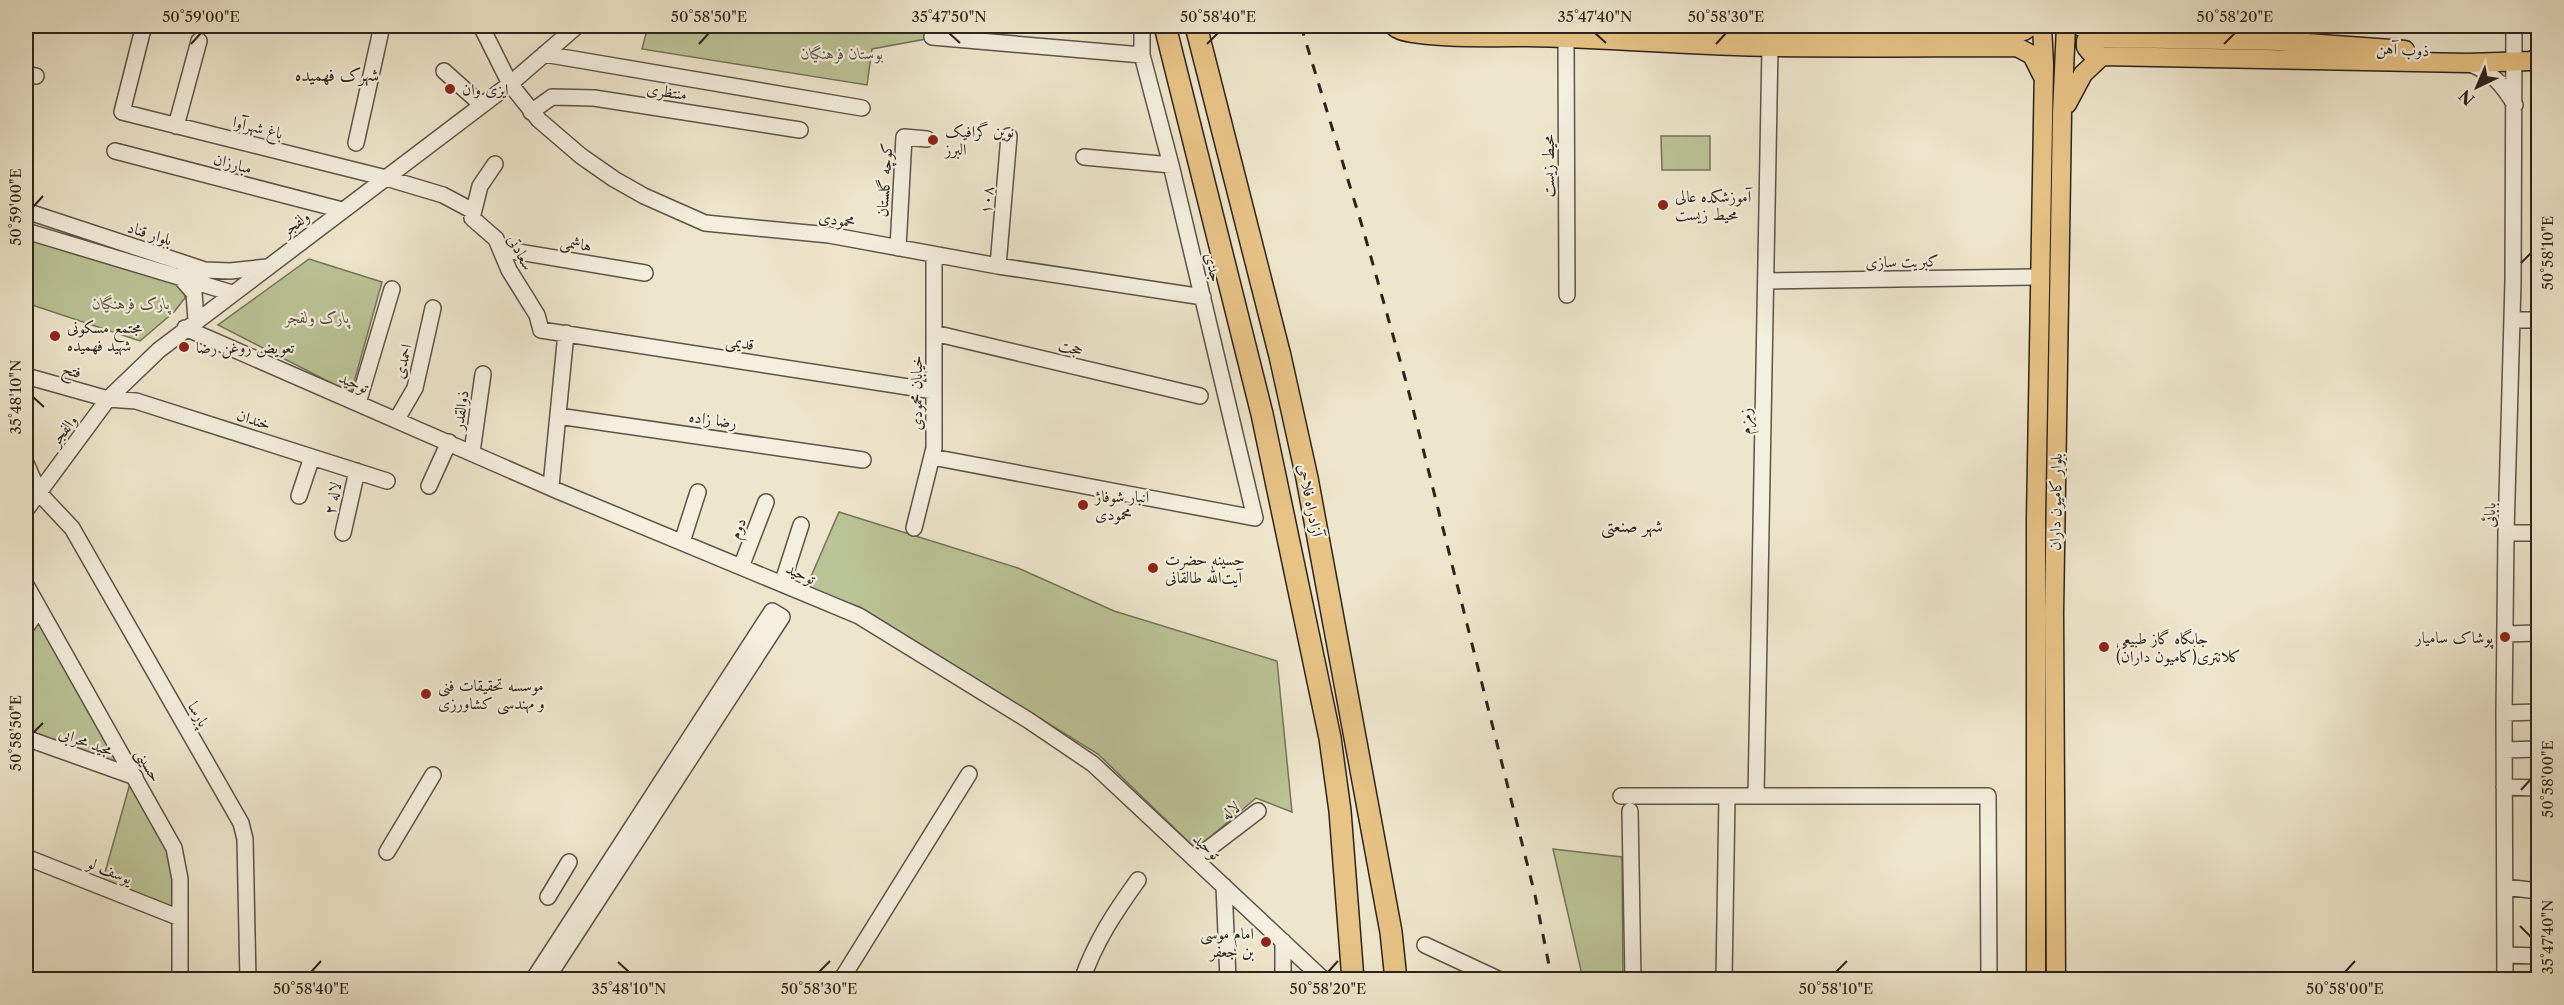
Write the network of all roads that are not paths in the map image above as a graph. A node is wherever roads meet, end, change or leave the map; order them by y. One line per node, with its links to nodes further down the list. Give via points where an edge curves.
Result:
1 (382, 26): 41 (street)
2 (480, 26): 30 (street, محمودی)
3 (577, 26): 22 (street, ولفجر)
4 (1142, 26): 23 (street, جدی)
5 (1152, 26): 31 (highway)
6 (1165, 26): 31 (highway, آزادراه فلاحی)
7 (1196, 26): 138 (highway, آزادراه فلاحی, via 1307,477)
8 (1394, 26): 18 (main road, via 1410,34)
9 (1618, 26): 16 (main road)
10 (2031, 26): 16 (main road, via 2014,32)
11 (2042, 26): 29 (main road, بلوار کامیون داران)
12 (2066, 26): 36 (main road, بلوار کامیون داران)
13 (2079, 26): 19 (main road, ذوب آهن)
14 (2514, 26): 25 (street, بابائی)
15 (143, 29): 37 (street, باغ شهرآوا, via 122,112)
16 (1770, 34): 18 (main road); 29 (main road, via 2017,47 2032,55); 61 (street, زمزم)
17 (932, 37): 23 (street)
18 (1566, 37): 64 (street, محیط زیست)
19 (2109, 38): 24 (main road, via 2092,37 2086,41 2090,52); 25 (main road, ذوب آهن, via 2280,40)
20 (199, 41): 37 (street)
21 (2538, 47): 25 (main road)
22 (544, 54): 30 (street, ولفجر); 34 (street)
23 (1142, 55): 45 (street, جدی)
24 (2102, 56): 27 (main road, ذوب آهن); 36 (main road, via 2083,74)
25 (2514, 57): 26 (main road); 27 (main road, ذوب آهن); 33 (street, بابائی)
26 (2538, 58)
27 (2466, 63): 33 (street, via 2496,78)
28 (444, 71): 32 (street)
29 (2043, 79): 50 (main road, بلوار کامیون داران)
30 (510, 84): 32 (street, ولفجر); 35 (street, محمودی)
31 (1180, 84): 148 (highway, آزادراه فلاحی, via 1262,414 1330,738)
32 (482, 105): 46 (street, ولفجر)
33 (2515, 105): 68 (street, بابائی)
34 (862, 108)
35 (531, 112): 38 (street, منتظری, via 552,97 594,98); 53 (street, محمودی, via 580,156 614,179 705,223 829,235)
36 (2062, 114): 51 (main road, بلوار کامیون داران)
37 (176, 126): 46 (street, باغ شهرآوا)
38 (800, 130)
39 (1009, 136): 56 (street, ۱۰۸)
40 (927, 139): 53 (street, کوچه گلستان, via 904,137)
41 (356, 143)
42 (115, 151): 47 (street, مبارزان)
43 (1084, 157): 45 (street)
44 (495, 164): 49 (street, via 480,186)
45 (1171, 165): 65 (street, جدی)
46 (386, 178): 47 (street, ولفجر); 49 (street, باغ شهرآوا, via 443,195)
47 (342, 210): 57 (street, ولفجر)
48 (26, 211): 57 (street, بلوار قناد, via 205,270)
49 (473, 211): 54 (street, سعادتی, via 472,218 496,239)
50 (2041, 227): 51 (main road); 60 (main road, بلوار کامیون داران)
51 (2062, 229): 154 (main road, بلوار کامیون داران, via 2053,658)
52 (26, 231): 59 (street, بلوار قناد)
53 (898, 248): 55 (street, محمودی)
54 (501, 249): 58 (street, هاشمی); 70 (street, سعادتی, via 509,270 537,315)
55 (934, 255): 56 (street, محمودی); 72 (street, خیابان محمودی)
56 (998, 266): 65 (street, محمودی)
57 (267, 267): 63 (street, ولفجر)
58 (645, 273)
59 (181, 278): 63 (street, بلوار قناد); 69 (street, via 194,293)
60 (2039, 278): 61 (street, کبریت سازی); 153 (main road, بلوار کامیون داران)
61 (1766, 281): 121 (street, زمزم)
62 (392, 289): 78 (street)
63 (232, 293): 69 (street, ولفجر)
64 (1567, 295)
65 (1203, 297): 84 (street, جدی, via 1255,518)
66 (433, 308): 80 (street, احمدی, via 415,388)
67 (2538, 320): 68 (street)
68 (2512, 321): 99 (street, بابائی)
69 (191, 324): 77 (street, ولفجر); 78 (street, توحید)
70 (541, 330): 71 (street, قدیمی)
71 (566, 333): 75 (street, قدیمی); 79 (street)
72 (934, 333): 75 (street, خیابان محمودی); 76 (street, حجت)
73 (483, 374): 82 (street, ذوالقدر)
74 (26, 376): 77 (street, فتح)
75 (934, 391): 84 (street, خیابان محمودی)
76 (1200, 396)
77 (108, 399): 83 (street, خندان, via 136,401); 92 (street, والفجر)
78 (358, 403): 80 (street, توحید)
79 (558, 416): 85 (street, رضا زاده); 90 (street)
80 (397, 419): 81 (street, توحید)
81 (448, 442): 82 (street, توحید); 89 (street)
82 (472, 452): 90 (street, توحید)
83 (312, 457): 87 (street, خندان); 93 (street)
84 (932, 457): 97 (street, خیابان محمودی)
85 (863, 460)
86 (26, 463): 92 (street, پارسا)
87 (357, 471): 88 (street, خندان); 98 (street, لاله ۲)
88 (387, 481)
89 (429, 486)
90 (550, 486): 101 (street, توحید)
91 (698, 492): 101 (street)
92 (39, 493): 95 (street, والفجر); 141 (street, پارسا, via 72,528 241,823 245,839)
93 (299, 496)
94 (766, 501): 102 (street, دوم)
95 (26, 510)
96 (801, 525): 103 (street)
97 (914, 528)
98 (343, 533)
99 (2506, 533): 100 (street); 108 (street, بابائی)
100 (2538, 533)
101 (682, 542): 102 (street, توحید)
102 (741, 567): 103 (street, توحید)
103 (782, 584): 126 (street, توحید, via 859,616 1028,720 1093,764)
104 (26, 585): 105 (street, حسینی)
105 (39, 609): 106 (street); 116 (street, حسینی)
106 (26, 627)
107 (2538, 633): 108 (street)
108 (2505, 634): 110 (street, بابائی)
109 (2538, 712): 110 (street)
110 (2504, 713): 113 (street, بابائی)
111 (26, 738): 116 (street, مجید محرابی)
112 (2538, 749): 113 (street)
113 (2504, 750): 117 (street, بابائی)
114 (969, 774): 144 (street)
115 (434, 775): 124 (street)
116 (135, 777): 133 (street, حسینی, via 174,848 180,879)
117 (2504, 788): 118 (street); 130 (street, بابائی)
118 (2538, 788)
119 (1621, 796): 120 (street)
120 (1726, 796): 121 (street); 151 (street)
121 (1756, 796): 152 (street, via 1988,796)
122 (1258, 811): 126 (street, لاله)
123 (1630, 811): 150 (street)
124 (387, 852)
125 (26, 857): 133 (street, یوسف لو)
126 (1195, 859): 129 (street, توحید)
127 (569, 862): 132 (street)
128 (1138, 880): 145 (street, via 1093,949)
129 (1224, 886): 134 (street, توحید); 146 (street)
130 (2505, 887): 131 (street); 136 (street, بابائی)
131 (2538, 891)
132 (548, 897)
133 (180, 918): 140 (street, حسینی)
134 (1283, 941): 139 (street, توحید); 147 (street)
135 (1425, 945): 149 (street)
136 (2506, 955): 137 (street); 155 (street, بابائی)
137 (2538, 956)
138 (1399, 975)
139 (1324, 979)
140 (180, 980)
141 (248, 980)
142 (533, 980): 143 (street, via 772,611 782,617)
143 (546, 980)
144 (842, 980)
145 (1082, 980)
146 (1228, 980)
147 (1283, 980)
148 (1353, 980)
149 (1500, 980)
150 (1633, 980)
151 (1724, 980)
152 (1989, 980)
153 (2036, 980)
154 (2056, 980)
155 (2505, 980)

